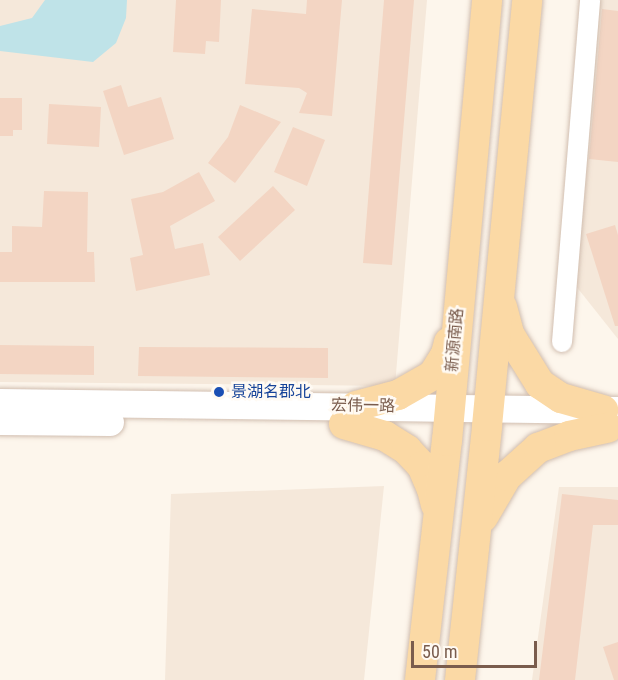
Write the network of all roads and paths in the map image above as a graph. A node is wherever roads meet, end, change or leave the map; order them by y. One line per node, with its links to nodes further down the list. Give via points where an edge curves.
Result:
1 (487, 0): 5 (main road, 新源南路)
2 (527, 0): 4 (main road)
3 (590, 0): 6 (street)
4 (499, 294): 10 (main road); 11 (main road, via 509,334 540,384 561,398)
5 (459, 304): 8 (main road, via 446,354 433,375); 9 (main road, 新源南路)
6 (562, 342)
7 (0, 402): 8 (main road, 宏伟一路)
8 (350, 415): 9 (main road, 宏伟一路); 12 (main road, 宏伟一路); 13 (main road, via 407,450 422,466)
9 (449, 416): 10 (main road, 宏伟一路); 13 (main road, 新源南路)
10 (488, 417): 11 (main road, 宏伟一路); 14 (main road)
11 (612, 419): 14 (main road, via 538,448 507,476)
12 (0, 421)
13 (438, 514): 15 (main road, 新源南路)
14 (476, 534): 16 (main road)
15 (420, 680)
16 (460, 680)

